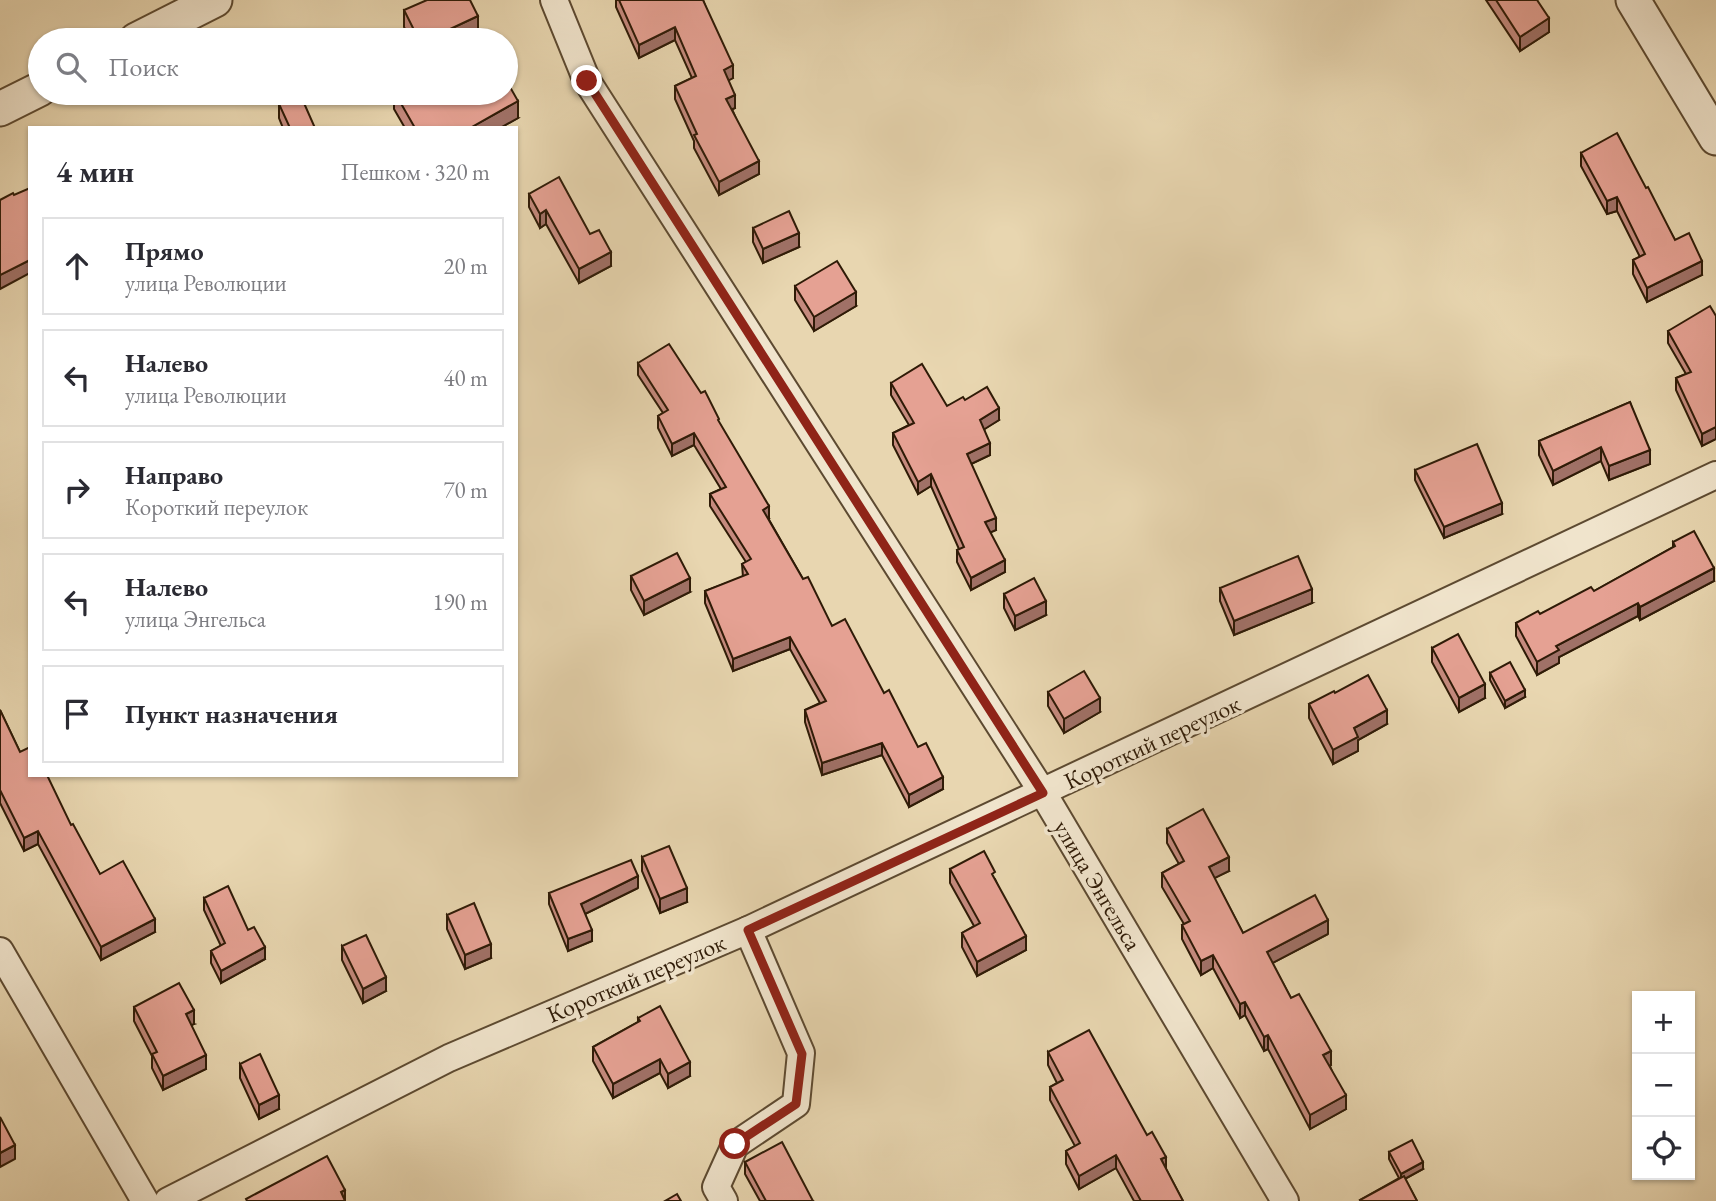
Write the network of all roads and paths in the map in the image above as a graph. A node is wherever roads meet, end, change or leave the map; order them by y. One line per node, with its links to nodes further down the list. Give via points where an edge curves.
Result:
1 (215, 0): 4 (street)
2 (555, 0): 9 (street, улица Энгельса, via 587,81)
3 (1633, 0): 7 (street)
4 (160, 28)
5 (28, 95): 6 (street)
6 (0, 109)
7 (1716, 138)
8 (1716, 475): 9 (street, Короткий переулок)
9 (1043, 793): 10 (street, Короткий переулок); 15 (street, улица Энгельса)
10 (748, 930): 13 (street, Короткий переулок, via 449,1059); 14 (street, via 802,1054 796,1104 735,1144 716,1187)
11 (0, 951): 12 (street)
12 (145, 1201)
13 (168, 1201)
14 (724, 1201)
15 (1285, 1201)

